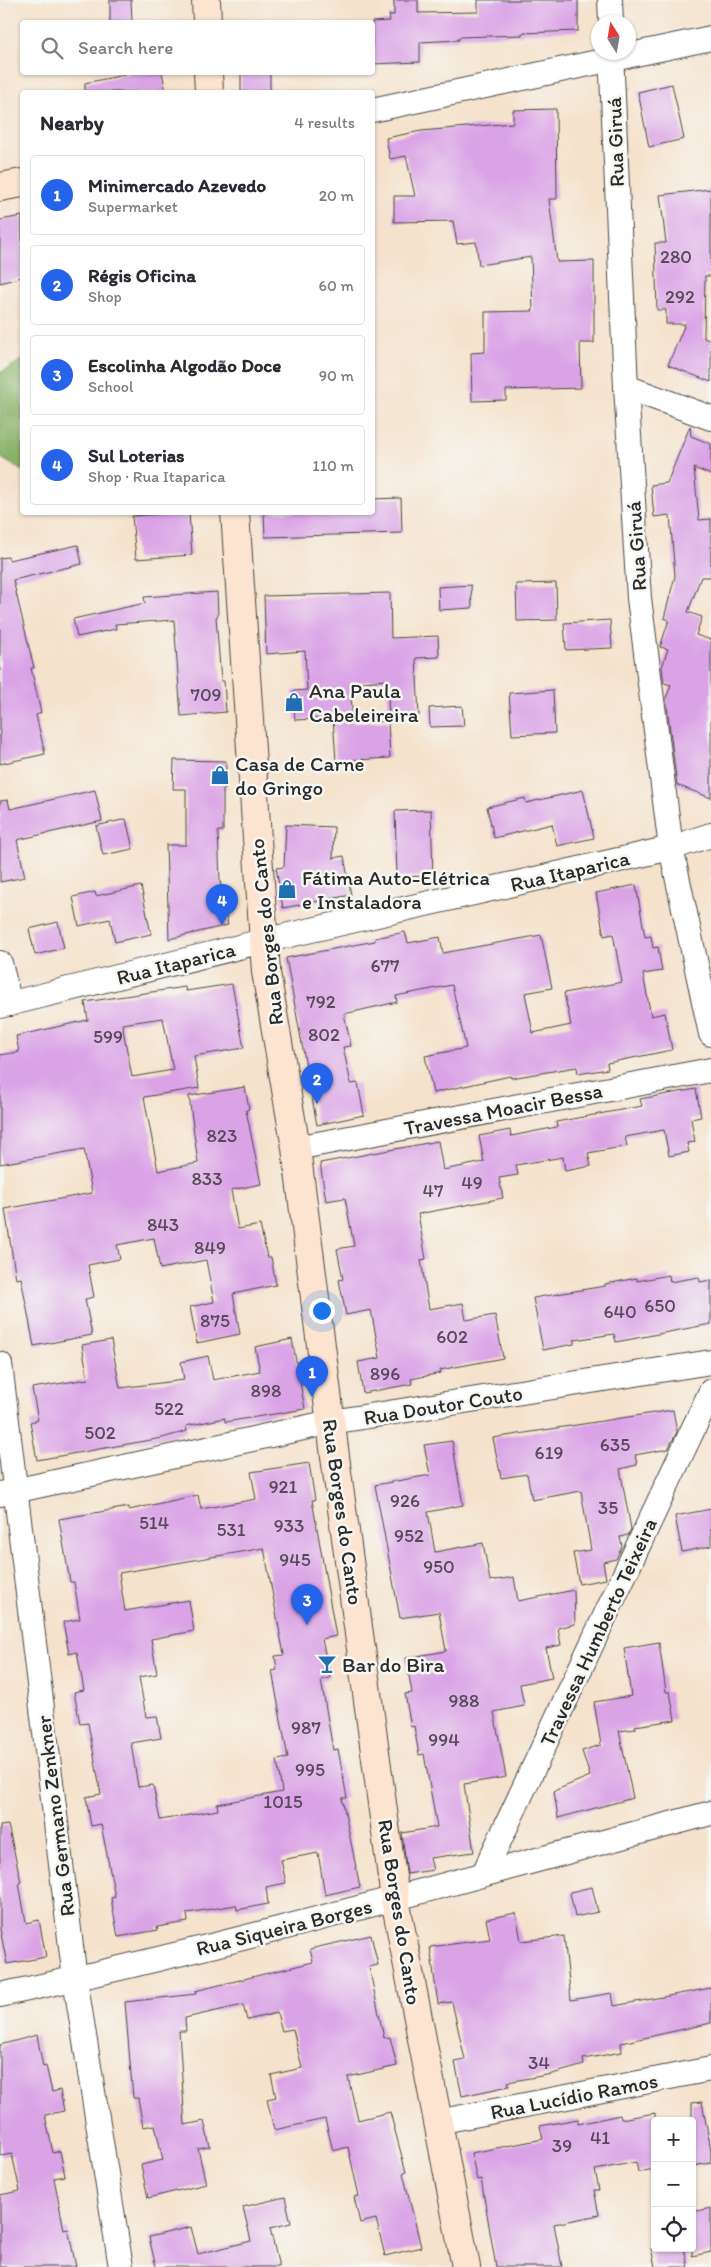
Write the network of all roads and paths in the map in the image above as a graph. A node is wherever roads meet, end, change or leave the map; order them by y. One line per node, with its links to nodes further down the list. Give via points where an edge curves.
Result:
1 (206, 0): 4 (street)
2 (610, 0): 3 (street)
3 (611, 15)
4 (207, 20)
5 (711, 38): 6 (street)
6 (636, 52)
7 (594, 60): 11 (street)
8 (612, 60): 14 (street, Rua Giruá)
9 (208, 75): 10 (street)
10 (209, 90)
11 (375, 109)
12 (20, 183): 13 (street)
13 (0, 187)
14 (626, 387): 15 (street); 18 (street, Rua Giruá, via 639,598)
15 (711, 418)
16 (235, 515): 19 (street, Rua Borges do Canto)
17 (707, 837): 18 (street, Rua Itaparica)
18 (671, 848): 19 (street, Rua Itaparica); 22 (street, Rua Giruá)
19 (263, 941): 21 (street, Rua Itaparica); 24 (street, Rua Borges do Canto)
20 (0, 963): 21 (street)
21 (5, 1005)
22 (711, 1034)
23 (711, 1070): 24 (street, Travessa Moacir Bessa)
24 (296, 1148): 28 (street, Rua Borges do Canto)
25 (711, 1362): 28 (street, Rua Doutor Couto)
26 (0, 1364): 29 (street, Rua Germano Zenkner)
27 (711, 1391): 31 (street, Travessa Humberto Teixeira)
28 (331, 1422): 29 (street, Rua Doutor Couto); 32 (street, Rua Borges do Canto)
29 (8, 1492): 33 (street, Rua Germano Zenkner)
30 (711, 1813): 31 (street, Rua Siqueira Borges)
31 (484, 1874): 32 (street, Rua Siqueira Borges)
32 (395, 1899): 33 (street, Rua Siqueira Borges); 36 (street, Rua Borges do Canto)
33 (75, 1979): 34 (street, Rua Siqueira Borges); 37 (street, Rua Germano Zenkner)
34 (0, 1995)
35 (711, 2070): 36 (street, Rua Lucídio Ramos)
36 (437, 2122): 38 (street, Rua Borges do Canto)
37 (121, 2267)
38 (466, 2267)

